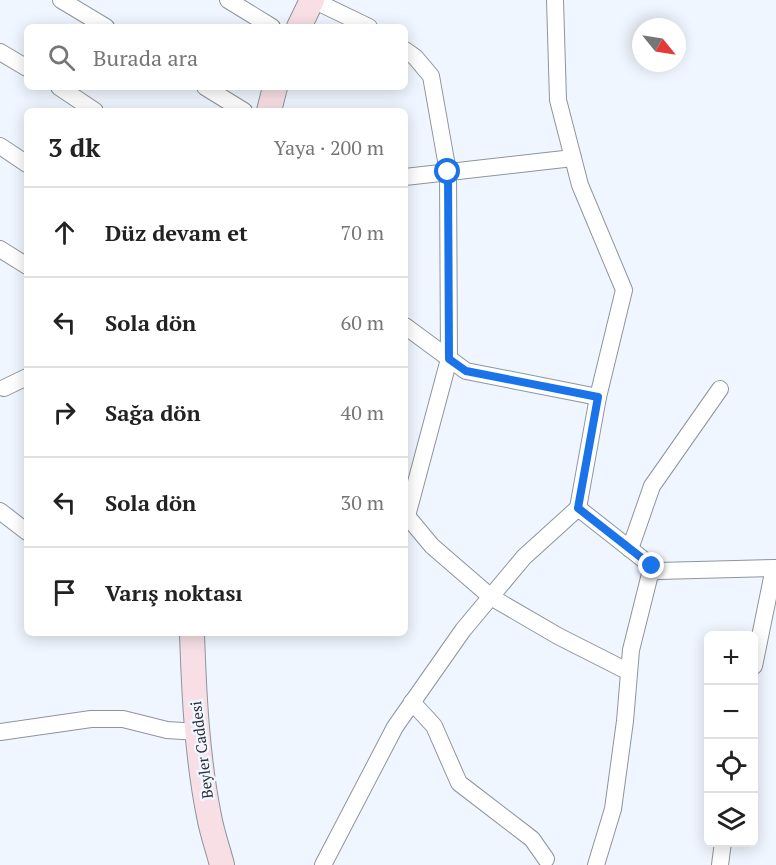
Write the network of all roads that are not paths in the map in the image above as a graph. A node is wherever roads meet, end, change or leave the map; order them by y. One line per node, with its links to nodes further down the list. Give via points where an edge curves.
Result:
1 (62, 0): 5 (street)
2 (228, 0): 6 (street)
3 (313, 0): 7 (street); 8 (street)
4 (555, 0): 19 (street, via 558,100)
5 (101, 24)
6 (267, 24)
7 (301, 24)
8 (363, 24)
9 (0, 52): 11 (street)
10 (408, 52): 21 (street, via 431,76)
11 (24, 66)
12 (64, 90): 15 (street)
13 (210, 90): 16 (street)
14 (274, 90): 17 (street)
15 (90, 108)
16 (239, 108)
17 (270, 108)
18 (0, 146): 20 (street)
19 (573, 158): 21 (street); 30 (street, via 624,290)
20 (24, 162)
21 (448, 172): 22 (street); 26 (street)
22 (408, 177)
23 (0, 249): 24 (street)
24 (24, 264)
25 (408, 328): 26 (street)
26 (449, 359): 30 (street, via 466,371); 32 (street)
27 (24, 378): 28 (street)
28 (4, 387)
29 (720, 389): 36 (street, via 652,486)
30 (598, 397): 31 (street)
31 (578, 508): 36 (street); 39 (street, via 524,557)
32 (408, 509)
33 (0, 511): 35 (street)
34 (408, 518): 39 (street, via 432,546)
35 (24, 530)
36 (630, 549): 37 (street)
37 (652, 566): 38 (street, via 658,571); 42 (street)
38 (775, 568): 41 (street)
39 (491, 597): 42 (street); 43 (street)
40 (192, 636): 45 (street, Beyler Caddesi)
41 (758, 644)
42 (629, 672): 50 (street, via 613,809)
43 (412, 702): 47 (street, via 434,726 459,783 532,839); 49 (street)
44 (0, 732): 45 (street, via 91,719 123,719 167,730)
45 (198, 732): 48 (street, Beyler Caddesi, via 209,817)
46 (722, 847): 51 (street)
47 (546, 859)
48 (222, 865)
49 (323, 865)
50 (596, 865)
51 (720, 865)

